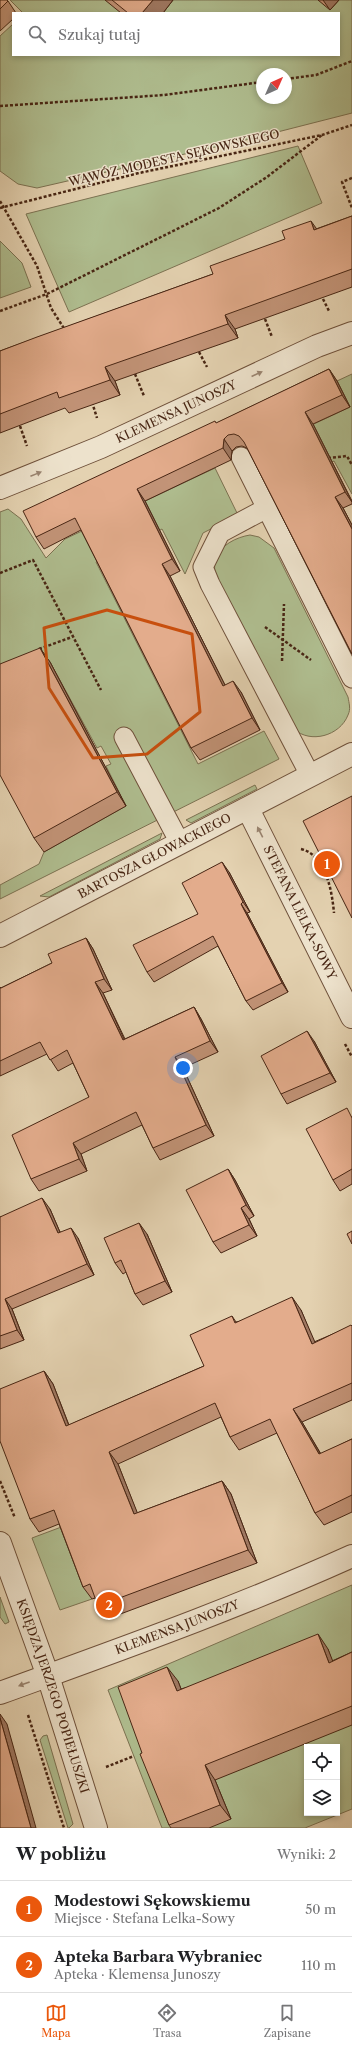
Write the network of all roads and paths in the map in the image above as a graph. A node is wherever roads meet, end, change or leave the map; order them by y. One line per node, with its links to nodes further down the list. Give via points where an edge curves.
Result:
1 (352, 61): 2 (path, via 316,75)
2 (292, 78)
3 (256, 83): 4 (path, via 164,95)
4 (0, 106)
5 (352, 125): 6 (path, WĄWÓZ MODESTA SĘKOWSKIEGO)
6 (322, 135): 9 (path, WĄWÓZ MODESTA SĘKOWSKIEGO, via 139,173); 12 (path, via 267,177 219,208)
7 (352, 178): 11 (path, via 342,182)
8 (0, 201): 9 (path)
9 (5, 206): 10 (path, WĄWÓZ MODESTA SĘKOWSKIEGO); 12 (path, via 37,266)
10 (0, 208)
11 (352, 208)
12 (47, 294): 14 (path); 17 (path, via 51,308)
13 (323, 299): 15 (path)
14 (0, 311)
15 (331, 315)
16 (264, 320): 19 (path)
17 (65, 331)
18 (352, 333): 29 (street, KLEMENSA JUNOSZY, one-way to 18, via 101,447 318,346)
19 (273, 339)
20 (135, 374): 21 (path)
21 (145, 398)
22 (92, 400): 23 (path)
23 (97, 413)
24 (20, 426): 25 (path)
25 (28, 448)
26 (241, 457): 30 (lane)
27 (323, 458): 28 (path, via 347,456)
28 (352, 465)
29 (0, 488)
30 (267, 508): 39 (lane); 43 (lane, via 220,533 204,567 213,591)
31 (0, 573): 34 (path, via 33,560)
32 (284, 596): 35 (path)
33 (258, 622): 35 (path)
34 (72, 637): 36 (path); 40 (path)
35 (283, 641): 37 (path); 38 (path)
36 (36, 650)
37 (314, 662)
38 (282, 664)
39 (352, 678)
40 (101, 690)
41 (124, 737): 45 (lane)
42 (352, 754): 43 (street, BARTOSZA GŁOWACKIEGO)
43 (310, 775): 44 (street, BARTOSZA GŁOWACKIEGO)
44 (248, 808): 45 (street, BARTOSZA GŁOWACKIEGO); 51 (street, STEFANA LELKA-SOWY, one-way to 44)
45 (180, 843): 50 (street, BARTOSZA GŁOWACKIEGO)
46 (299, 848): 48 (path, via 308,851)
47 (331, 872): 48 (path)
48 (326, 875): 49 (path, via 332,891)
49 (334, 913)
50 (0, 936)
51 (352, 1017)
52 (0, 1543): 54 (street, KSIĘDZA JERZEGO POPIEŁUSZKI)
53 (352, 1556): 54 (street, KLEMENSA JUNOSZY, via 282,1587)
54 (48, 1676): 55 (street, KLEMENSA JUNOSZY, one-way to 55); 58 (street, KSIĘDZA JERZEGO POPIEŁUSZKI)
55 (0, 1693)
56 (134, 1756): 57 (path)
57 (102, 1769)
58 (96, 1828)

